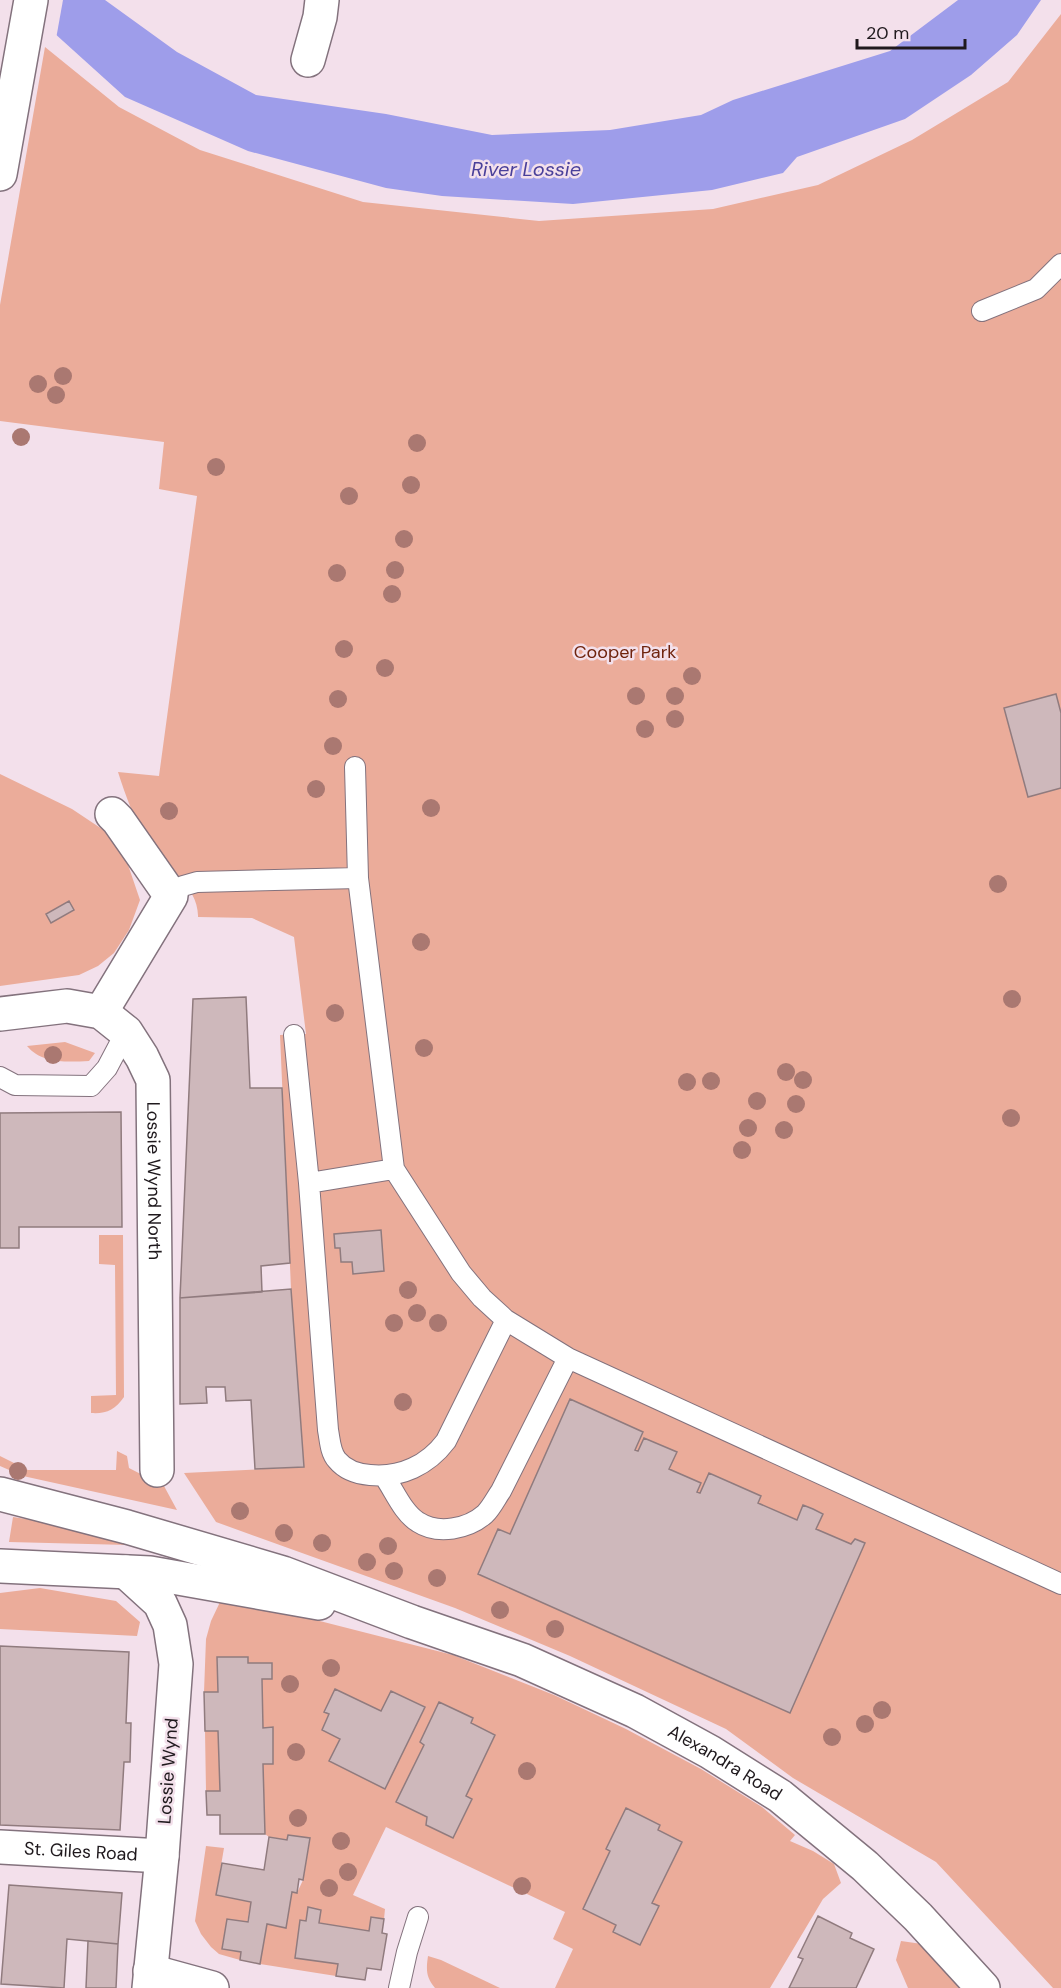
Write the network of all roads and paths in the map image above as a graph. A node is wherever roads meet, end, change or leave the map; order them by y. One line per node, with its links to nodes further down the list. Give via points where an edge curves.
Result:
1 (31, 0): 4 (main road)
2 (322, 0): 3 (main road)
3 (308, 60)
4 (0, 174)
5 (1061, 264): 6 (lane, via 1036,289)
6 (982, 311)
7 (355, 766): 9 (lane)
8 (112, 814): 10 (main road)
9 (358, 878): 10 (lane, via 196,882); 16 (lane)
10 (171, 896): 11 (main road)
11 (101, 1012): 12 (main road, Lossie Wynd North, via 67,1006); 13 (main road, Lossie Wynd North)
12 (0, 1014)
13 (126, 1032): 15 (lane, via 107,1068 91,1086 15,1085); 20 (main road, Lossie Wynd North, via 153,1080)
14 (294, 1035): 17 (lane)
15 (0, 1077)
16 (394, 1169): 17 (lane); 18 (lane, via 461,1273)
17 (309, 1183): 21 (lane, via 332,1451 336,1460 351,1471)
18 (506, 1320): 19 (lane); 21 (lane, via 439,1450 406,1472)
19 (568, 1358): 21 (lane, via 501,1491 476,1520 443,1529 418,1522); 25 (lane)
20 (156, 1470)
21 (384, 1476)
22 (0, 1494): 26 (main road, via 272,1570)
23 (0, 1566): 24 (main road)
24 (126, 1572): 26 (main road, via 279,1595); 28 (main road, Lossie Wynd, via 160,1603 170,1625 176,1664)
25 (1061, 1584)
26 (412, 1622): 33 (main road, Alexandra Road, via 522,1660 635,1711 761,1782 865,1866)
27 (0, 1847): 28 (main road, St. Giles Road)
28 (162, 1856): 30 (main road, Lossie Wynd)
29 (418, 1917): 32 (lane)
30 (149, 1979): 31 (main road)
31 (212, 1988)
32 (399, 1988)
33 (983, 1988)

